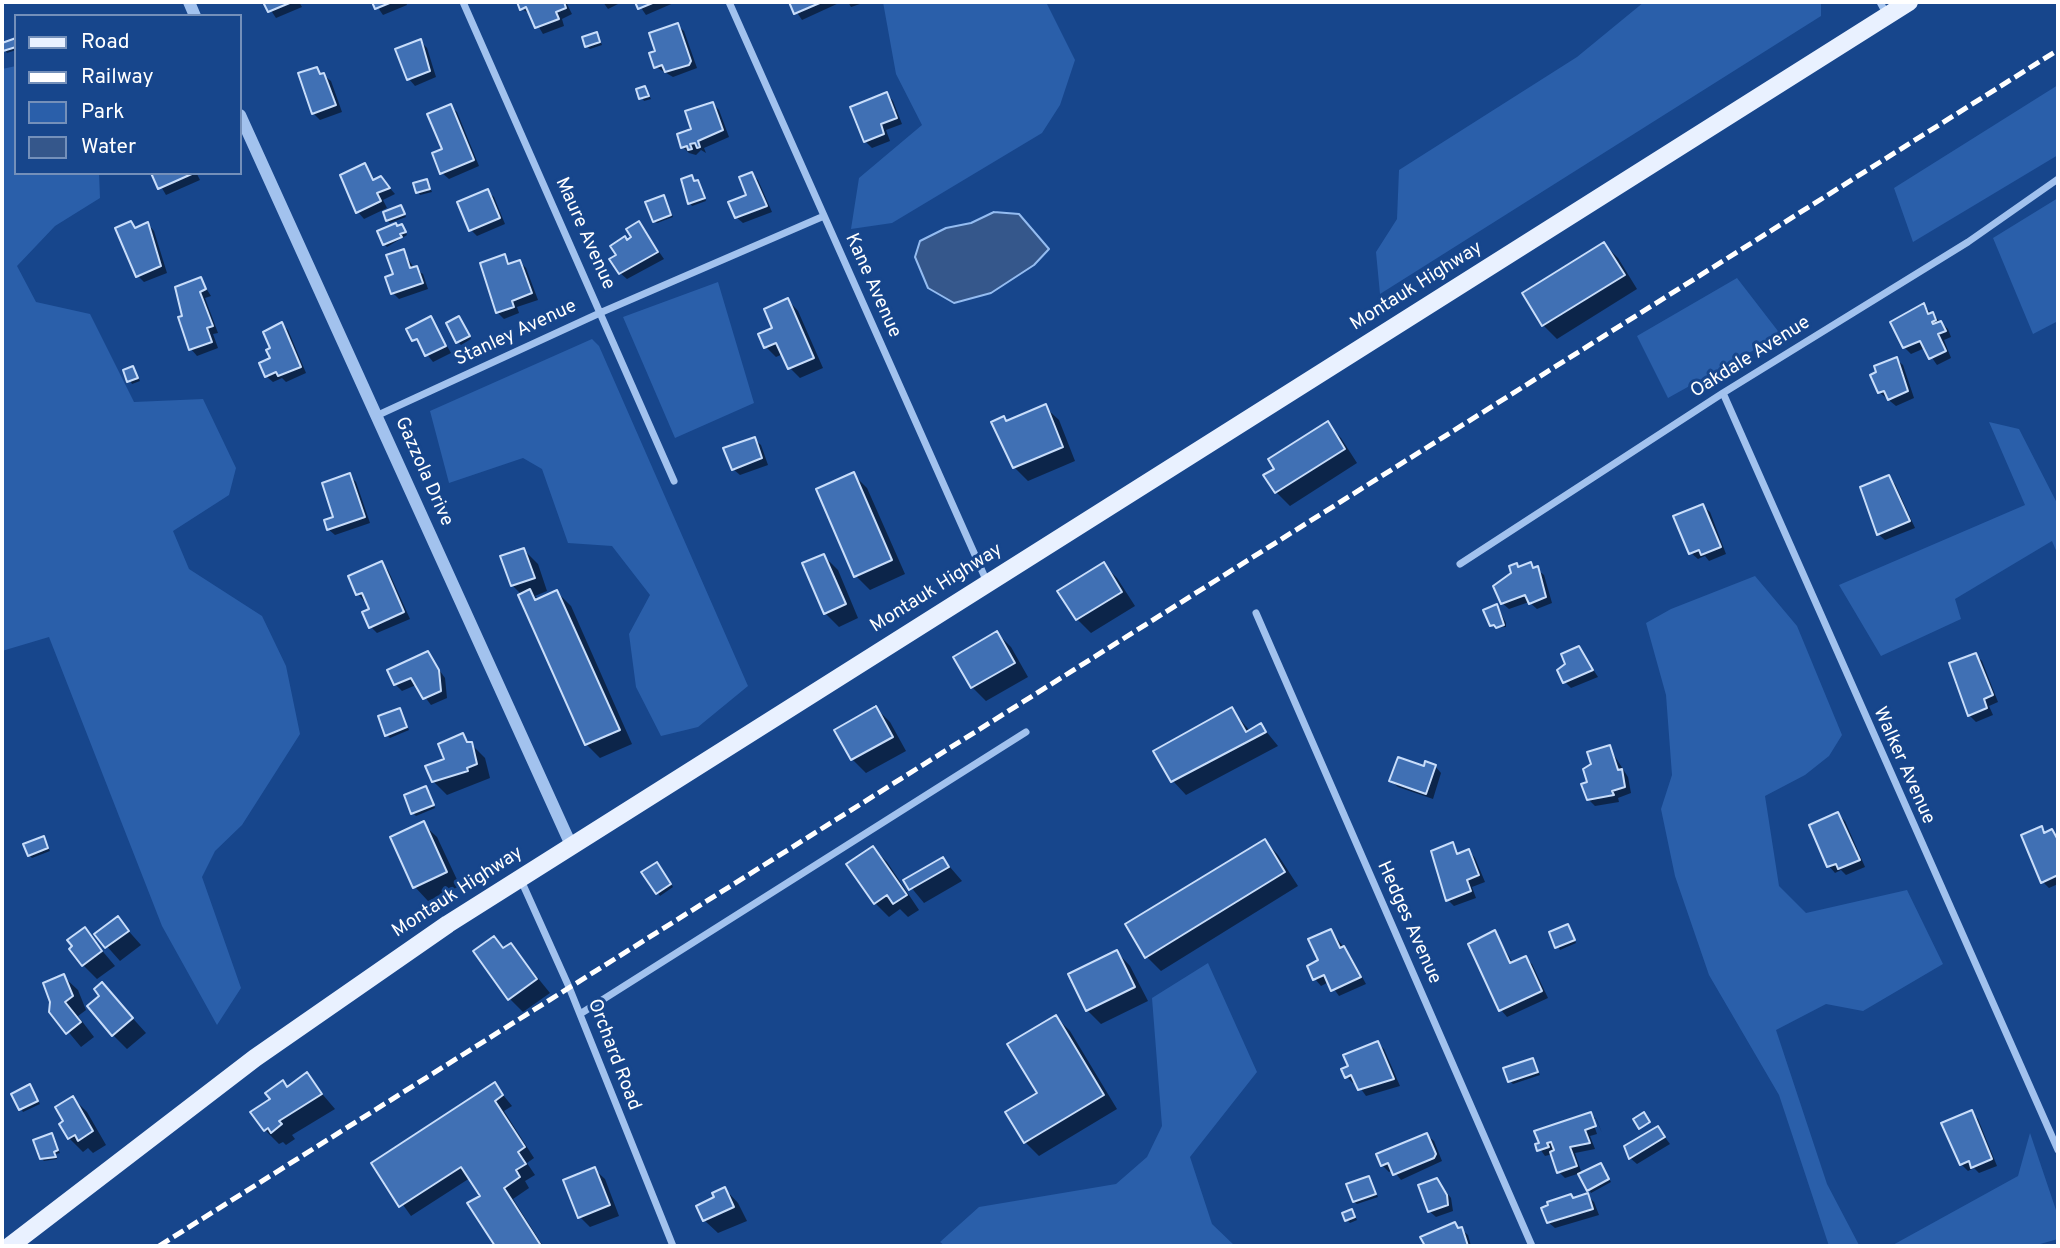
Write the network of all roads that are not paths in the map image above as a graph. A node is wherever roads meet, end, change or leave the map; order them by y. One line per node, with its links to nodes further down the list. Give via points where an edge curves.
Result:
1 (463, 2): 8 (street, Maure Avenue)
2 (729, 2): 7 (street, Kane Avenue)
3 (1909, 2): 4 (main road, Montauk Highway)
4 (1884, 9): 13 (main road, Montauk Highway)
5 (242, 119): 10 (street, Gazzola Drive)
6 (2058, 179): 9 (street, Oakdale Avenue, via 1968,242)
7 (824, 216): 8 (street, Stanley Avenue); 13 (street, Kane Avenue)
8 (602, 312): 10 (street, Stanley Avenue); 11 (street, Maure Avenue)
9 (1723, 393): 12 (street, Oakdale Avenue); 19 (street, Walker Avenue)
10 (376, 416): 16 (street, Gazzola Drive)
11 (674, 481)
12 (1460, 564)
13 (987, 582): 16 (main road, Montauk Highway)
14 (1256, 613): 22 (street, Hedges Avenue)
15 (1026, 732): 18 (street)
16 (571, 845): 17 (main road, Montauk Highway)
17 (520, 877): 18 (street, Orchard Road); 20 (main road, Montauk Highway, via 275,1044)
18 (580, 1014): 21 (street, Orchard Road)
19 (2058, 1150)
20 (10, 1246)
21 (673, 1246)
22 (1532, 1246)

